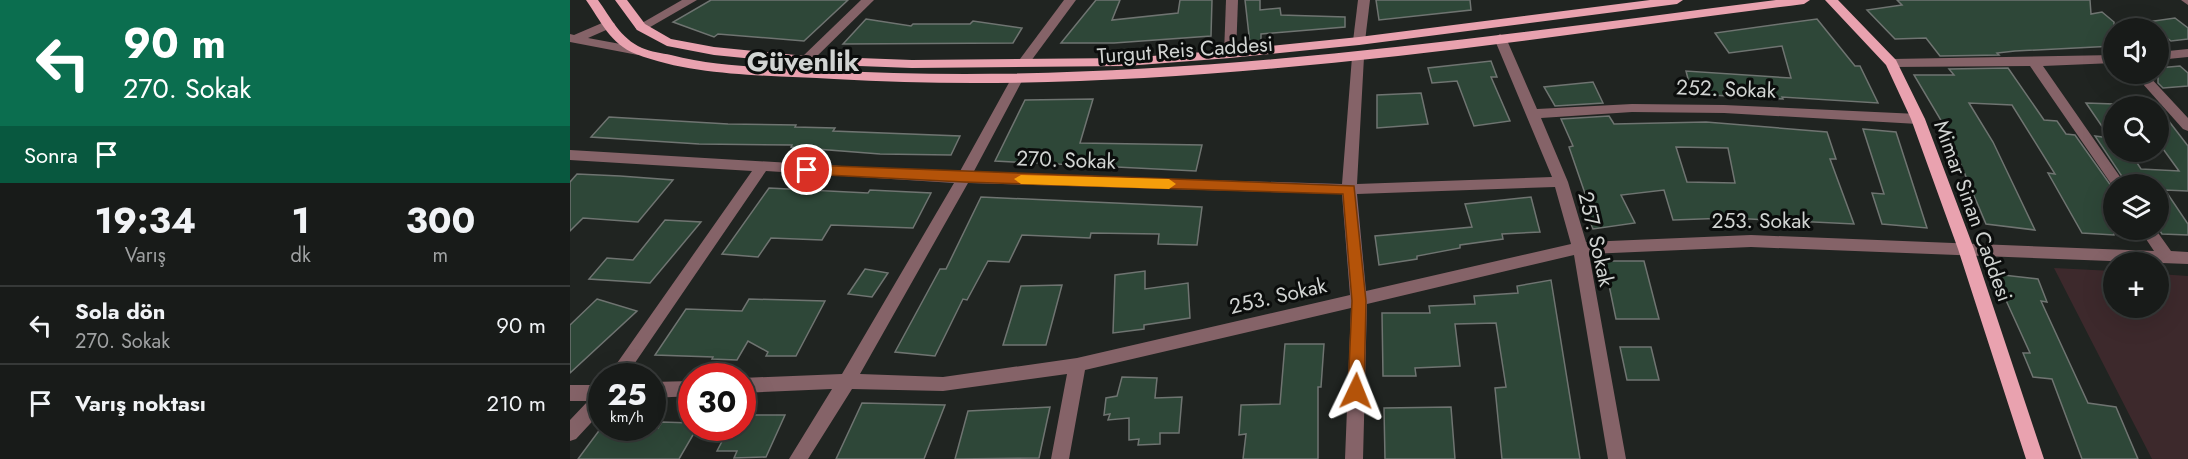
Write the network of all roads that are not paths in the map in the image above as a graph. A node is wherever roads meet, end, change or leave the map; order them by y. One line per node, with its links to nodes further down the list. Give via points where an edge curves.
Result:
1 (592, 0): 11 (main road, Turgut Reis Caddesi)
2 (621, 0): 12 (main road, Turgut Reis Caddesi)
3 (691, 0): 12 (street)
4 (868, 0): 21 (street)
5 (1070, 0): 23 (street)
6 (1232, 0): 18 (street)
7 (1364, 0): 15 (street)
8 (1677, 0): 15 (main road, Turgut Reis Caddesi)
9 (1804, 0): 14 (main road, Turgut Reis Caddesi)
10 (1832, 0): 24 (main road, Mimar Sinan Caddesi)
11 (609, 24): 13 (street); 16 (main road, Turgut Reis Caddesi, via 613,34)
12 (641, 27): 21 (main road, Turgut Reis Caddesi, via 667,42)
13 (573, 38): 16 (street)
14 (1500, 38): 20 (main road, Turgut Reis Caddesi); 28 (street, 257. Sokak)
15 (1359, 41): 18 (main road, Turgut Reis Caddesi)
16 (638, 51): 26 (main road, Turgut Reis Caddesi, via 702,67 876,77)
17 (2188, 53): 19 (street)
18 (1230, 54): 23 (main road, Turgut Reis Caddesi, via 1126,62)
19 (2169, 55)
20 (1358, 57): 26 (main road, Turgut Reis Caddesi); 36 (street)
21 (806, 60): 23 (main road, Turgut Reis Caddesi, via 912,64)
22 (2103, 60): 25 (street)
23 (1024, 62)
24 (1892, 63): 25 (street); 29 (main road, Mimar Sinan Caddesi)
25 (2034, 63): 33 (street)
26 (1017, 79): 34 (street)
27 (2149, 84): 30 (street)
28 (1533, 114): 29 (street, 252. Sokak, via 1632,108 1724,109); 35 (street, 257. Sokak)
29 (1917, 119): 38 (main road, Mimar Sinan Caddesi)
30 (2188, 126)
31 (573, 158): 32 (street, 270. Sokak)
32 (762, 167): 34 (street, 270. Sokak); 43 (street)
33 (2111, 174)
34 (964, 177): 36 (street, 270. Sokak); 45 (street)
35 (1561, 182): 36 (street, 270. Sokak); 37 (street, 257. Sokak)
36 (1349, 189): 42 (street)
37 (1580, 248): 38 (street, 253. Sokak, via 1751,241); 42 (street, 253. Sokak); 54 (street, 257. Sokak)
38 (1966, 249): 39 (street, 253. Sokak); 55 (main road, Mimar Sinan Caddesi)
39 (2103, 254)
40 (2169, 257): 41 (street, 253. Sokak)
41 (2188, 258)
42 (1359, 301): 44 (street, 253. Sokak); 53 (street)
43 (626, 363)
44 (1077, 365): 45 (street, 253. Sokak, via 943,384); 52 (street)
45 (849, 381): 46 (street, 253. Sokak); 51 (street)
46 (756, 385)
47 (570, 393): 48 (street)
48 (588, 393)
49 (588, 413): 50 (street)
50 (570, 433)
51 (798, 459)
52 (1060, 459)
53 (1354, 459)
54 (1617, 459)
55 (2035, 459)

